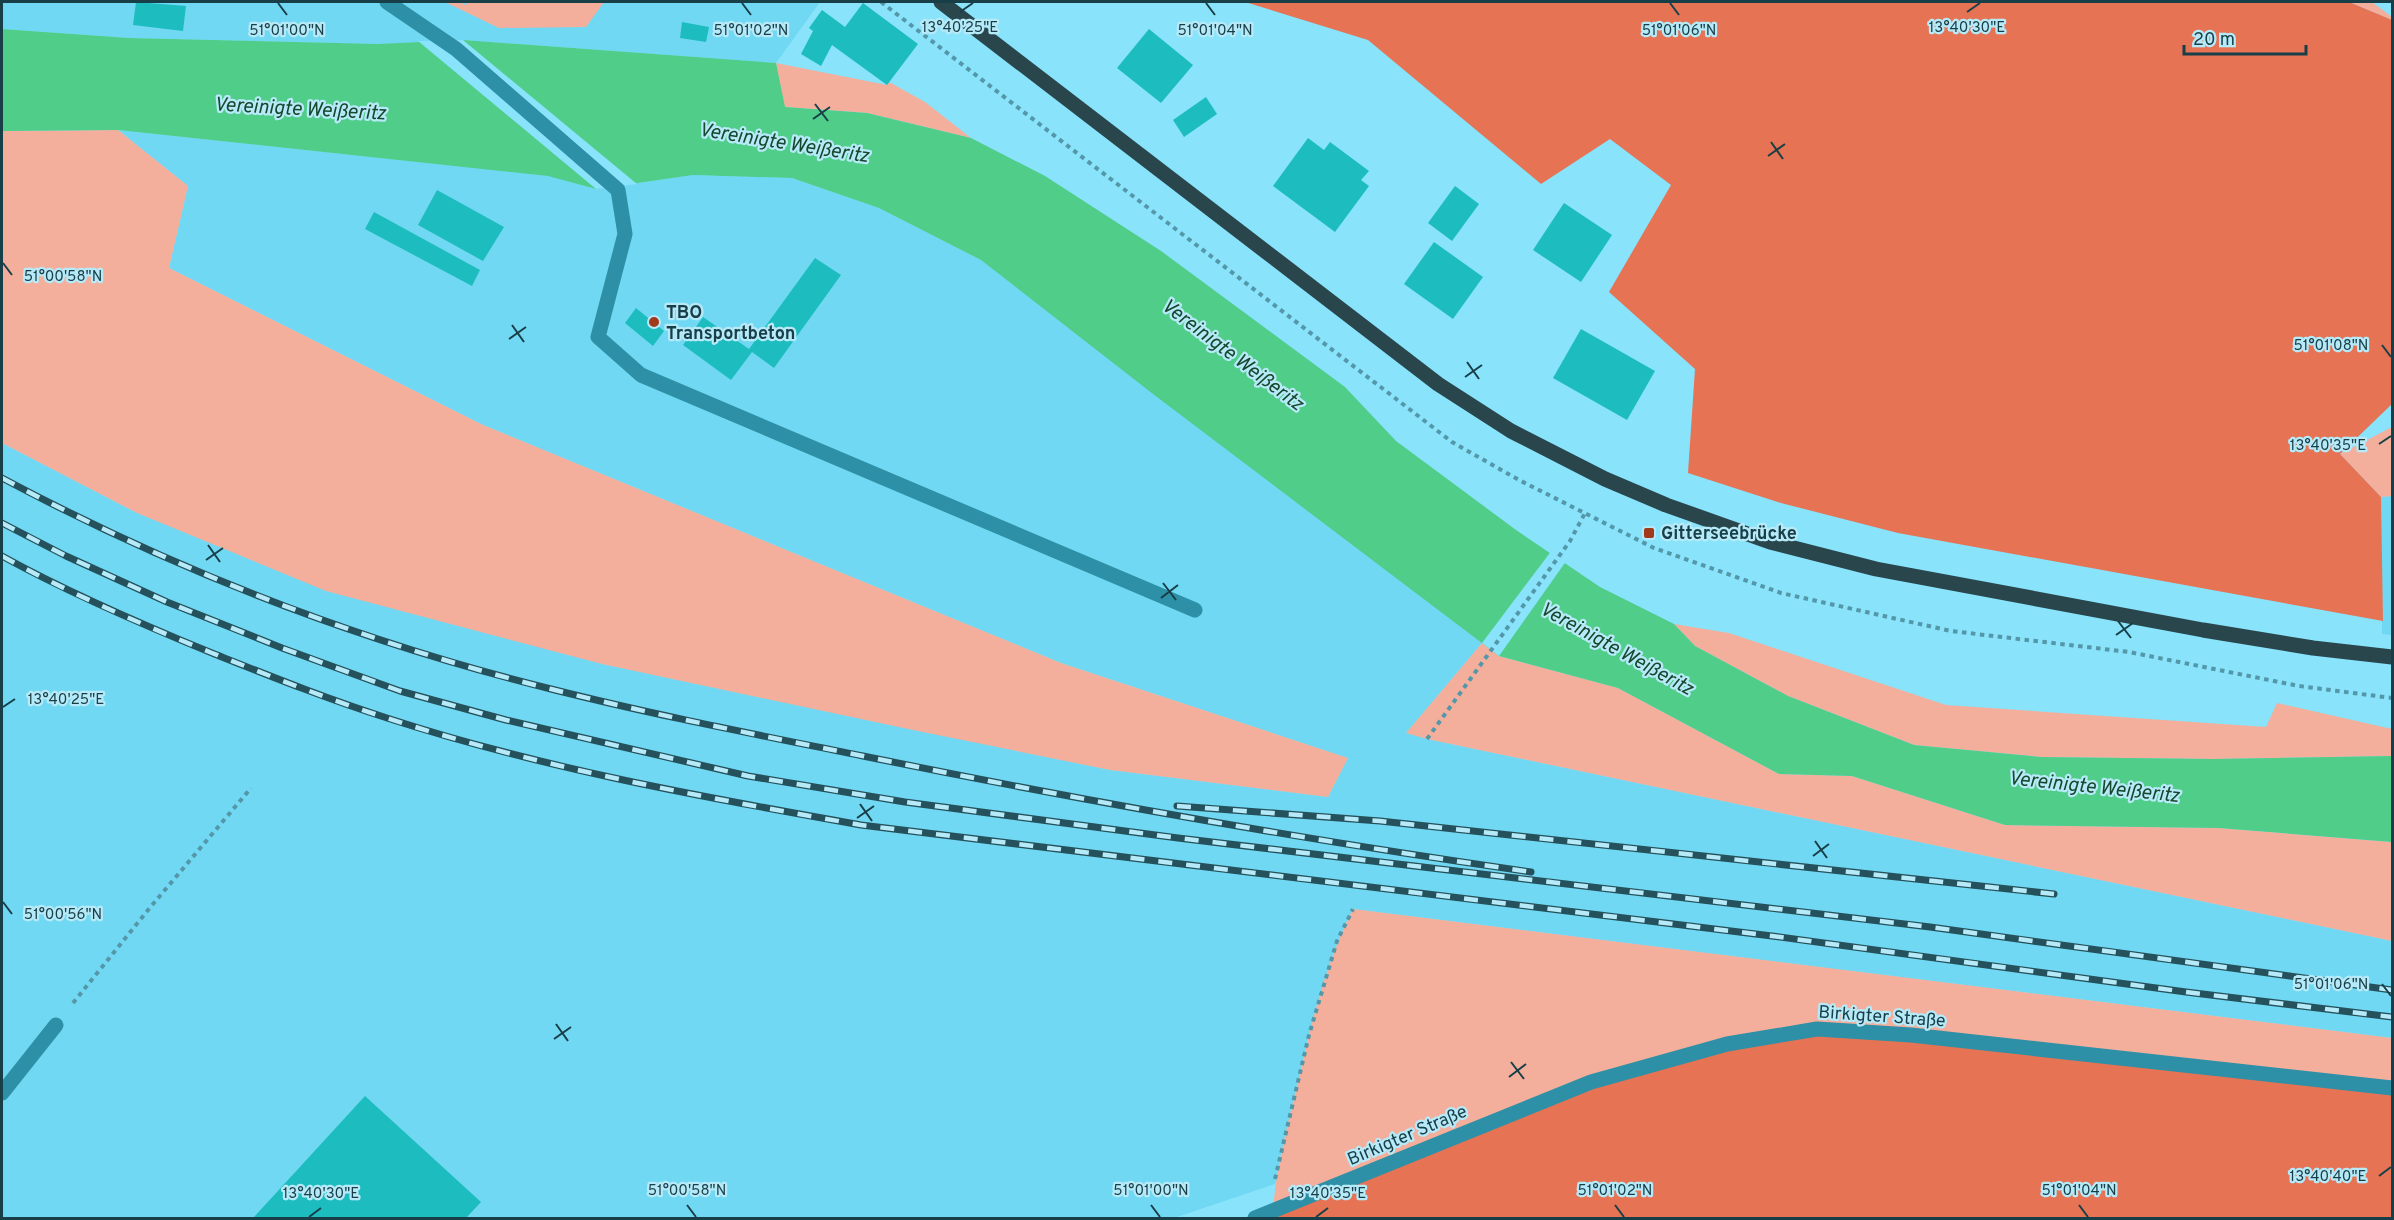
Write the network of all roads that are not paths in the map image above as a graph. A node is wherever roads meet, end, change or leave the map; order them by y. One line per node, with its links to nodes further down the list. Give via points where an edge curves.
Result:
1 (387, 2): 3 (street, via 442,39 618,190 625,234 598,337 641,375)
2 (941, 2): 4 (main road, via 1438,384 1511,431 1605,479 1770,542 1876,569 2203,630)
3 (1195, 610)
4 (2392, 657)
5 (56, 1025): 7 (street)
6 (2392, 1088): 8 (street, Birkigter Straße, via 1923,1036 1817,1029 1727,1044 1591,1082)
7 (2, 1093)
8 (1271, 1215): 9 (street, Birkigter Straße)
9 (1255, 1218)

